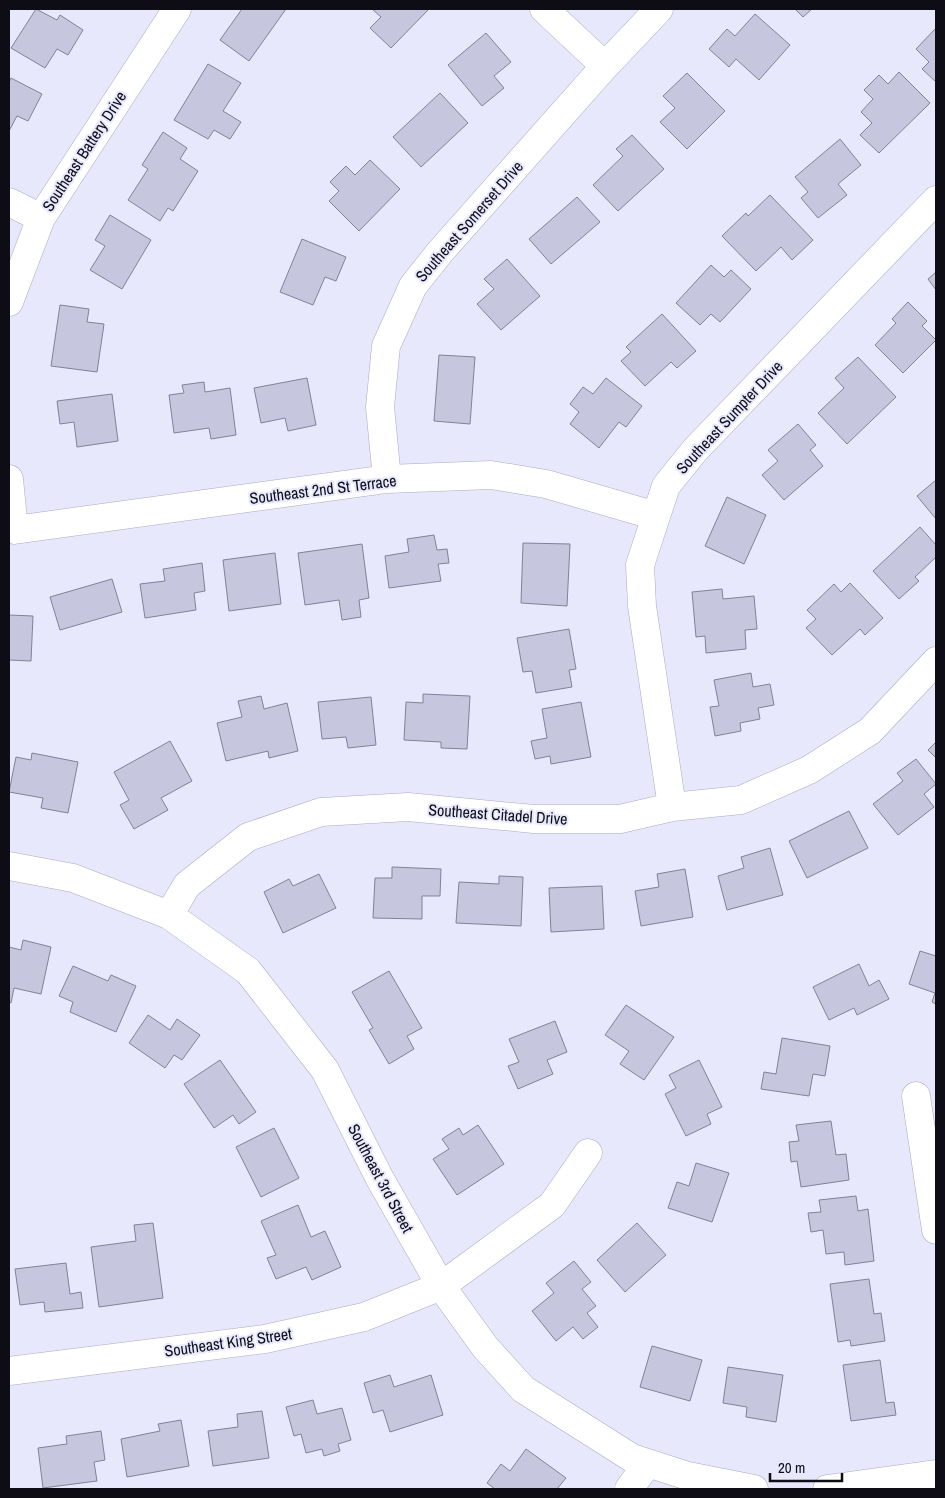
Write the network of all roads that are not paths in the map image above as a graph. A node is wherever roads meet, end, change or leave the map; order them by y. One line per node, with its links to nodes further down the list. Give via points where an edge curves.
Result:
1 (177, 9): 7 (street, Southeast Battery Drive)
2 (544, 9): 4 (street)
3 (659, 9): 4 (street, Southeast Somerset Drive)
4 (605, 66): 10 (street, Southeast Somerset Drive, via 413,286 386,346 380,407)
5 (936, 200): 11 (street, Southeast Sumpter Drive, via 695,450 666,486)
6 (9, 202): 7 (street)
7 (41, 218): 8 (street, Southeast Battery Drive)
8 (9, 302)
9 (9, 479): 10 (street, Southeast 2nd St Terrace, via 14,530)
10 (387, 479): 11 (street, Southeast 2nd St Terrace, via 491,475 546,484)
11 (656, 516): 13 (street, Southeast Sumpter Drive, via 640,565)
12 (936, 661): 13 (street, Southeast Citadel Drive, via 870,731 809,770 741,800)
13 (672, 807): 15 (street, Southeast Citadel Drive, via 620,819 534,819 408,807 321,812 248,836 187,885)
14 (9, 866): 15 (street, Southeast 3rd Street, via 73,878)
15 (168, 915): 19 (street, Southeast 3rd Street, via 248,971 325,1070 380,1179)
16 (916, 1096): 18 (street)
17 (588, 1153): 19 (street, Southeast King Street, via 552,1205)
18 (936, 1230)
19 (441, 1286): 20 (street, Southeast King Street, via 364,1318 265,1339); 21 (street, Southeast 3rd Street, via 485,1347 523,1389 632,1458)
20 (9, 1371)
21 (647, 1464): 23 (street); 24 (street, Southeast 3rd Street)
22 (936, 1474): 25 (street)
23 (629, 1489)
24 (754, 1489)
25 (827, 1489)

